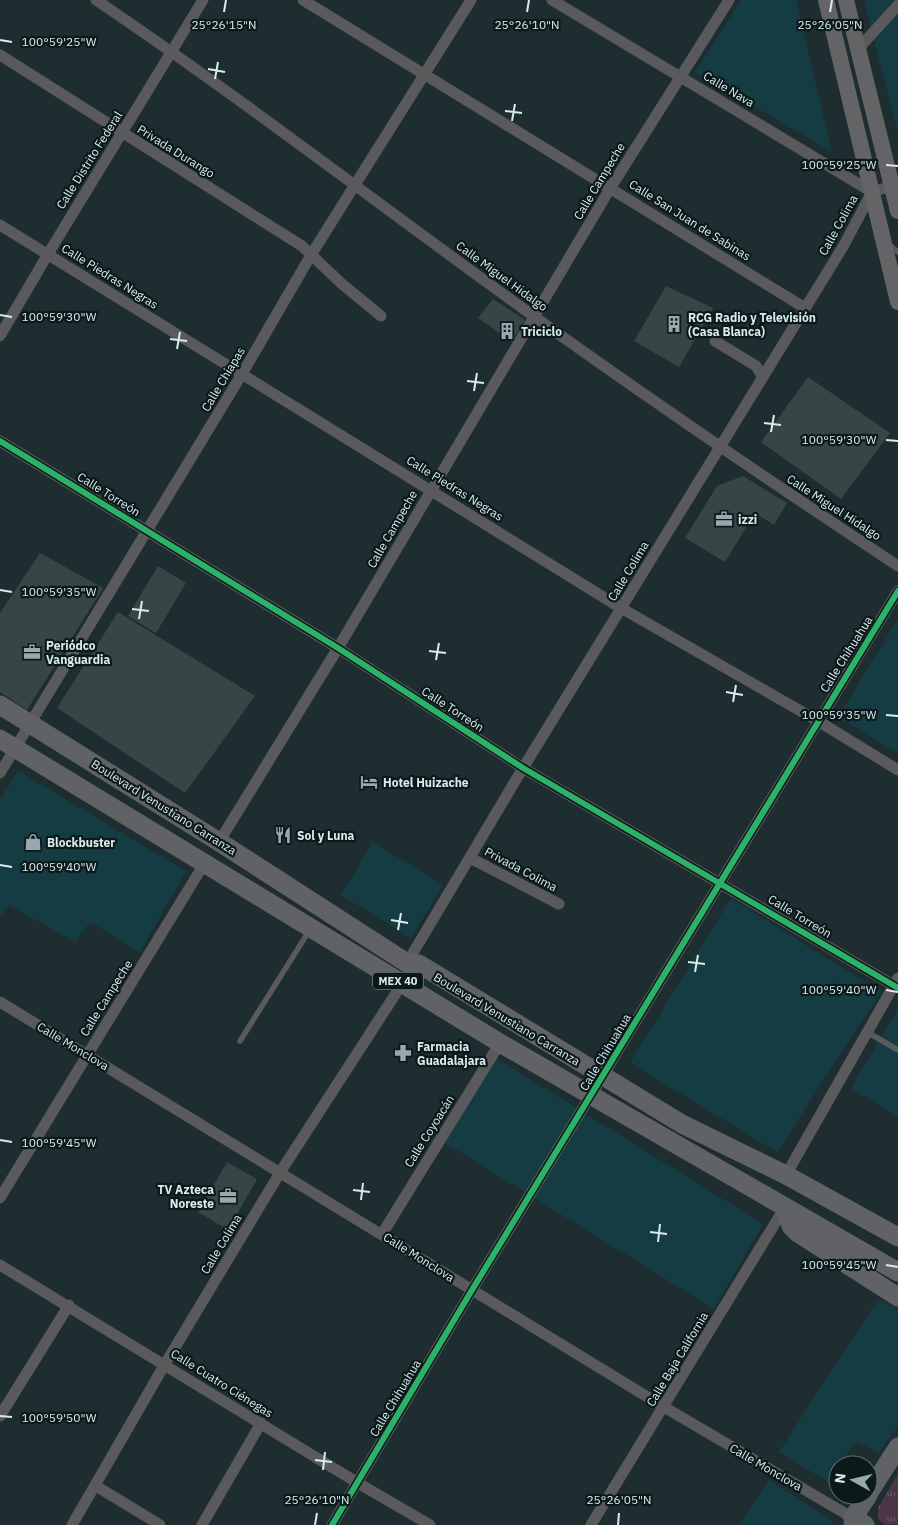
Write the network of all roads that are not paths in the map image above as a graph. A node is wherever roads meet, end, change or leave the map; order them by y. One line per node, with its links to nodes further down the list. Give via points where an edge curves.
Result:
1 (96, 0): 11 (street, Calle Miguel Hidalgo)
2 (203, 0): 11 (street, Calle Distrito Federal)
3 (303, 0): 13 (street, Calle San Juan de Sabinas)
4 (471, 0): 13 (street, Calle Chiapas)
5 (552, 0): 14 (street, Calle Nava)
6 (729, 0): 14 (street, Calle Campeche)
7 (826, 0): 19 (main road)
8 (846, 0): 10 (main road)
9 (898, 5): 10 (street)
10 (859, 48): 16 (main road)
11 (172, 51): 15 (street, Calle Distrito Federal); 17 (street, Calle Miguel Hidalgo)
12 (0, 55): 15 (street, Privada Durango)
13 (425, 75): 17 (street, Calle Chiapas); 18 (street, Calle San Juan de Sabinas)
14 (680, 75): 18 (street, Calle Campeche); 19 (street, Calle Nava)
15 (122, 134): 23 (street, Calle Distrito Federal); 24 (street, Privada Durango)
16 (892, 186): 19 (street); 20 (main road)
17 (355, 187): 24 (street, Calle Chiapas); 28 (street, Calle Miguel Hidalgo)
18 (611, 187): 26 (street, Calle San Juan de Sabinas); 28 (street, Calle Campeche)
19 (872, 192): 22 (main road); 26 (street, Calle Colima)
20 (898, 211)
21 (0, 225): 23 (street, Calle Piedras Negras)
22 (892, 247): 25 (main road)
23 (48, 254): 29 (street, Calle Distrito Federal); 31 (street, Calle Piedras Negras)
24 (312, 255): 27 (street, Privada Durango); 31 (street, Calle Chiapas)
25 (898, 302)
26 (805, 308): 32 (street, Calle Colima)
27 (381, 316)
28 (534, 316): 34 (street, Calle Miguel Hidalgo); 35 (street, Calle Campeche)
29 (0, 336)
30 (716, 341): 32 (street, via 756,366)
31 (242, 374): 35 (street, Calle Piedras Negras); 36 (street, Calle Chiapas)
32 (763, 377): 34 (street, Calle Colima)
33 (0, 441): 36 (street, Calle Torreón)
34 (720, 448): 37 (street, Calle Miguel Hidalgo); 39 (street, Calle Colima)
35 (431, 490): 39 (street, Calle Piedras Negras); 40 (street, Calle Campeche)
36 (146, 531): 40 (street, Calle Torreón); 43 (street, Calle Chiapas)
37 (898, 566)
38 (898, 591): 42 (street, Calle Chihuahua)
39 (621, 608): 42 (street, Calle Piedras Negras); 45 (street, Calle Colima)
40 (338, 648): 45 (street, Calle Torreón); 48 (street, Calle Campeche)
41 (0, 705): 43 (main road, Boulevard Venustiano Carranza / MEX 40)
42 (818, 721): 46 (street, Calle Piedras Negras); 51 (street, Calle Chihuahua)
43 (30, 723): 44 (street, Calle Chiapas); 48 (main road, Boulevard Venustiano Carranza / MEX 40)
44 (8, 744): 47 (street, Calle Chiapas); 50 (main road, Boulevard Venustiano Carranza / MEX 40)
45 (523, 768): 49 (street, Calle Colima); 51 (street, Calle Torreón)
46 (898, 770)
47 (0, 773)
48 (219, 842): 54 (main road, Boulevard Venustiano Carranza / MEX 40)
49 (470, 858): 52 (street, Privada Colima); 54 (street, Calle Colima)
50 (204, 864): 53 (main road, Boulevard Venustiano Carranza / MEX 40); 62 (street, Calle Campeche)
51 (720, 882): 56 (street, Calle Torreón); 63 (street, Calle Chihuahua)
52 (559, 904)
53 (310, 930): 55 (main road, Boulevard Venustiano Carranza / MEX 40); 59 (lane)
54 (407, 964): 63 (main road, Boulevard Venustiano Carranza / MEX 40, via 419,964)
55 (402, 984): 60 (main road, Boulevard Venustiano Carranza / MEX 40); 65 (street, Calle Colima)
56 (897, 984): 58 (street)
57 (0, 1002): 62 (street, Calle Monclova)
58 (867, 1032): 61 (lane); 66 (street)
59 (240, 1041)
60 (500, 1043): 64 (main road, Boulevard Venustiano Carranza / MEX 40); 69 (street, Calle Coyoacán)
61 (898, 1050)
62 (87, 1054): 65 (street, Calle Monclova); 67 (street, Calle Campeche)
63 (604, 1077): 64 (street, Calle Chihuahua); 66 (main road, Boulevard Venustiano Carranza / MEX 40, via 682,1124)
64 (592, 1097): 68 (main road, Boulevard Venustiano Carranza / MEX 40); 73 (street, Calle Chihuahua)
65 (281, 1171): 69 (street, Calle Monclova); 76 (street, Calle Colima)
66 (786, 1175): 70 (main road, Boulevard Venustiano Carranza / MEX 40)
67 (0, 1198)
68 (785, 1207): 72 (main road, Boulevard Venustiano Carranza); 74 (main road, via 791,1226 798,1233); 77 (street, Calle Baja California)
69 (382, 1234): 73 (street, Calle Monclova)
70 (898, 1237)
71 (0, 1265): 75 (street, Calle Cuatro Ciénegas)
72 (898, 1272)
73 (472, 1290): 77 (street, Calle Monclova); 82 (street, Calle Chihuahua)
74 (898, 1297)
75 (69, 1305): 76 (street, Calle Cuatro Ciénegas); 78 (street)
76 (165, 1364): 79 (street, Calle Cuatro Ciénegas); 83 (street, Calle Colima)
77 (664, 1407): 85 (street, Calle Monclova); 91 (street, Calle Baja California)
78 (0, 1416)
79 (261, 1423): 82 (street, Calle Cuatro Ciénegas); 88 (street)
80 (898, 1447): 81 (main road)
81 (878, 1479)
82 (358, 1483): 89 (street, Calle Chihuahua); 90 (street, Calle Cuatro Ciénegas)
83 (96, 1486): 86 (street, Calle Colima); 87 (street)
84 (863, 1505): 85 (main road)
85 (855, 1523)
86 (72, 1525)
87 (160, 1525)
88 (202, 1525)
89 (332, 1525)
90 (430, 1525)
91 (591, 1525)

